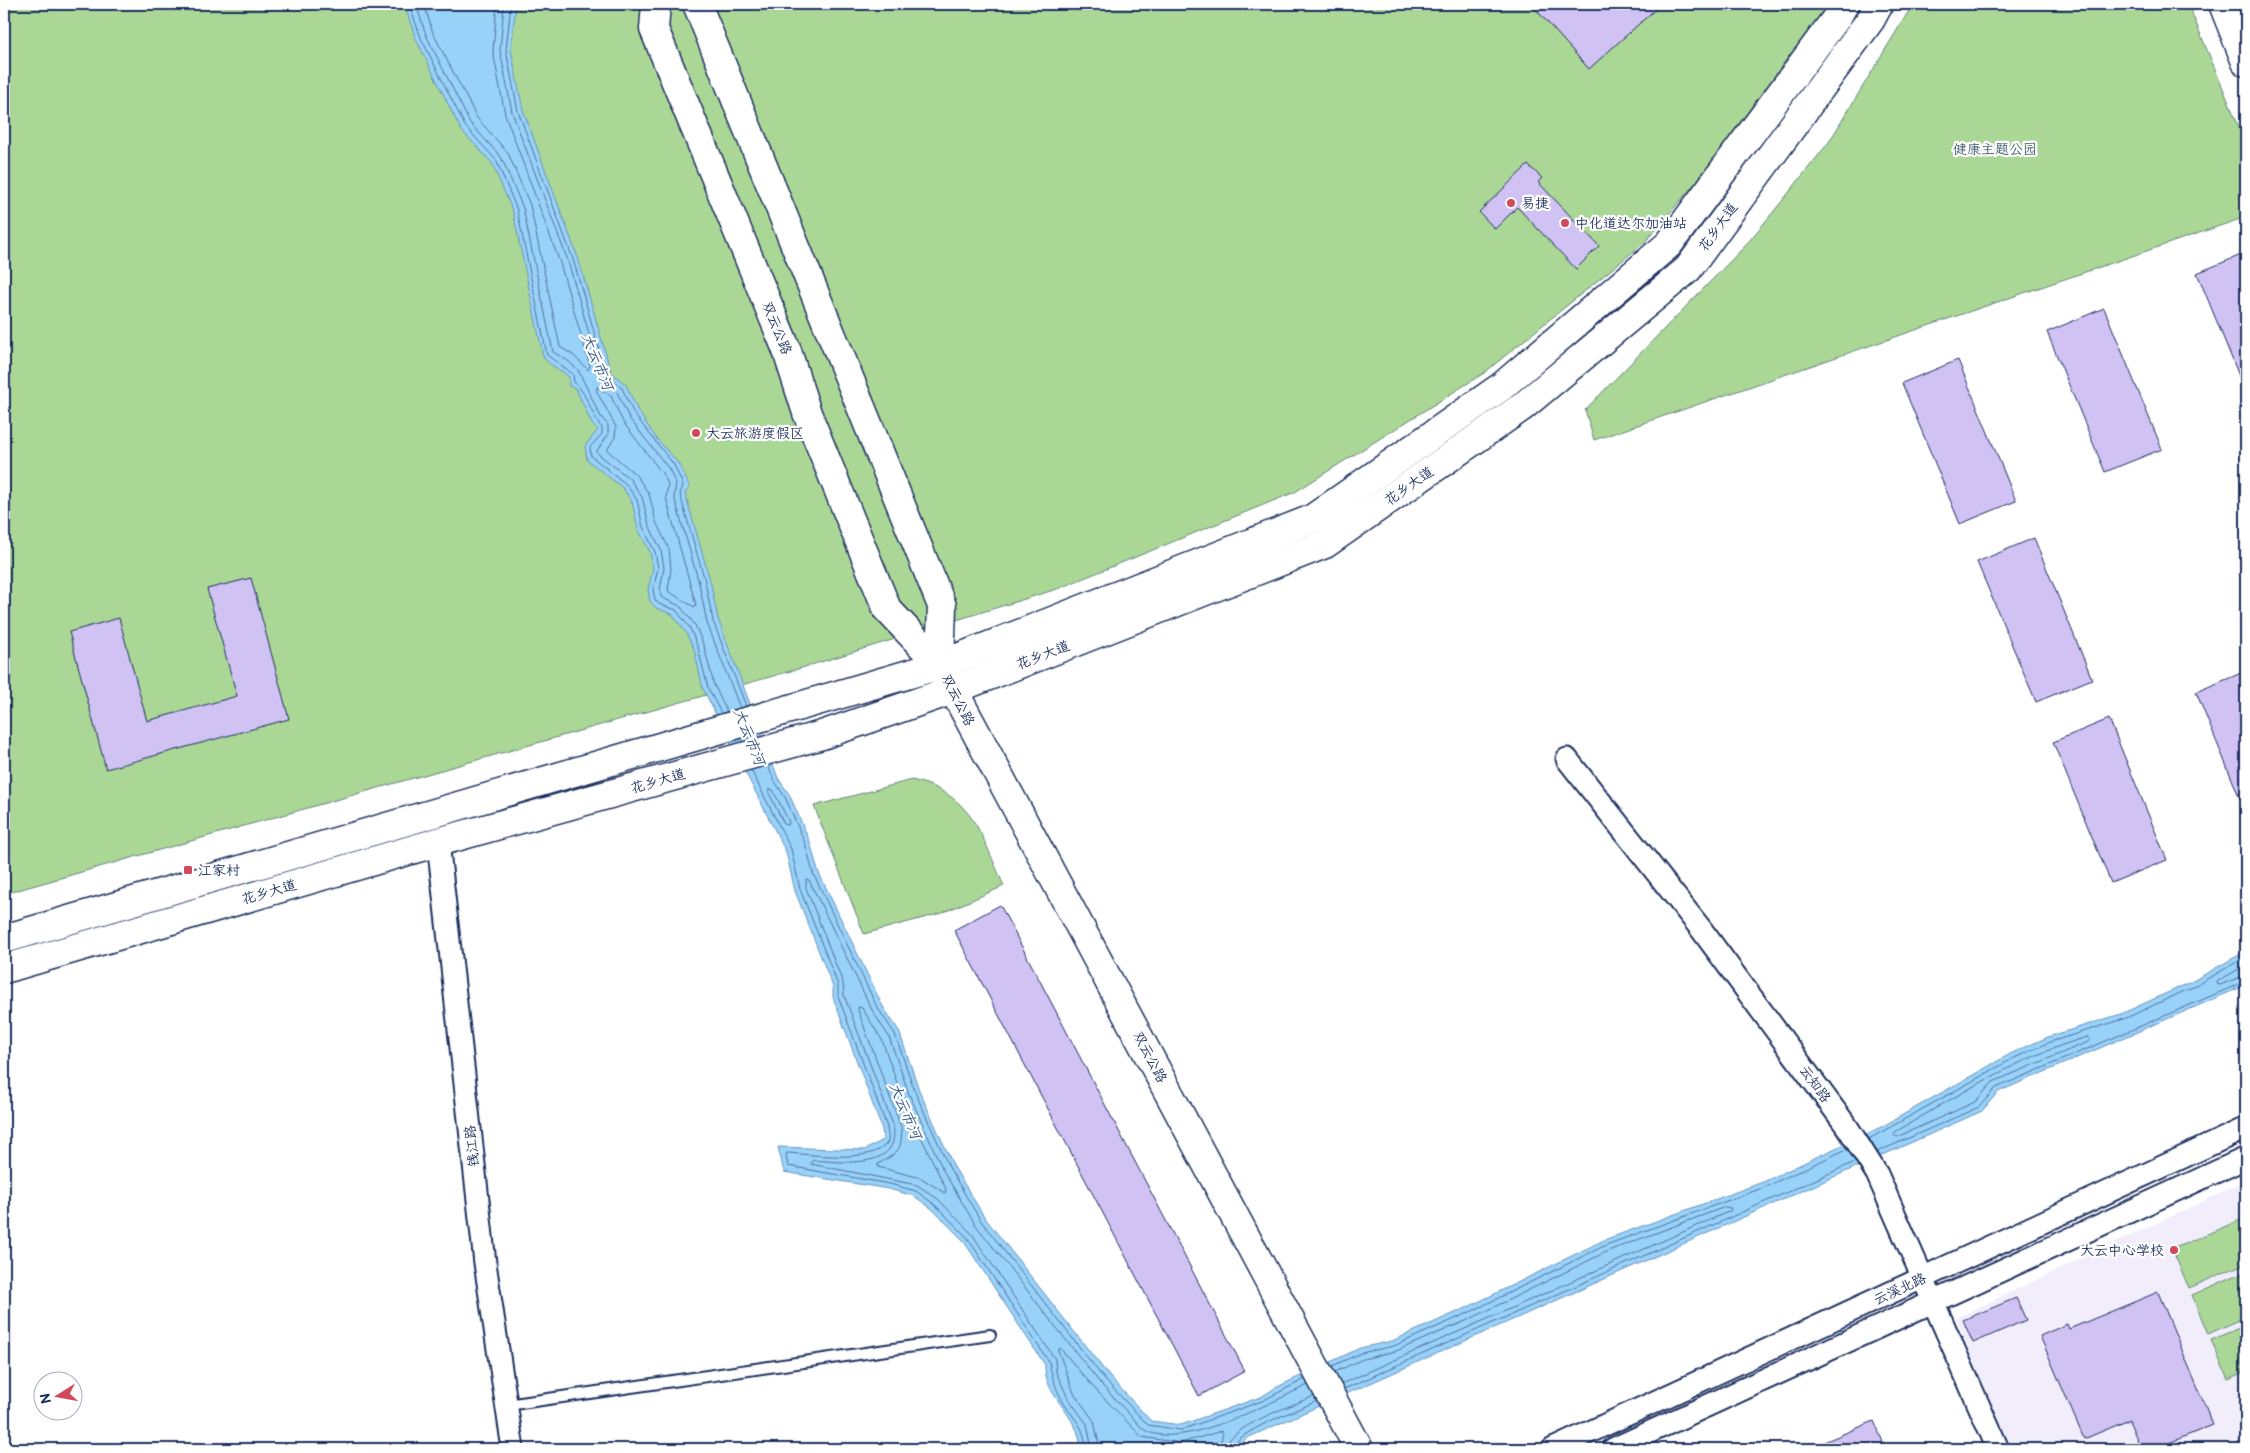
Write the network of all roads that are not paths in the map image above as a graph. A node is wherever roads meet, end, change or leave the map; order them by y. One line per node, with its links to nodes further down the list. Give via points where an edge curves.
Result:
1 (656, 4): 7 (main road, 双云公路, via 654,29 786,348 807,413 887,609)
2 (697, 4): 7 (main road, 双云公路, via 942,606)
3 (1844, 4): 7 (main road, 花乡大道, via 1669,244 1501,387 1312,519)
4 (1880, 4): 8 (main road, 花乡大道, via 1688,269 1522,407 1325,544)
5 (2223, 4): 6 (main road)
6 (2246, 62)
7 (940, 665): 8 (main road, 双云公路); 11 (main road, 花乡大道)
8 (952, 690): 10 (main road, 花乡大道, via 782,747); 20 (main road, 双云公路)
9 (1567, 759): 15 (street, 云知路, via 1701,928 1848,1128 1877,1174)
10 (438, 842): 12 (main road, 花乡大道); 18 (street, 钱江路, via 484,1263)
11 (4, 940)
12 (4, 969)
13 (2246, 1128): 15 (street, 云溪北路)
14 (2246, 1158): 16 (street, 云溪北路)
15 (1923, 1278): 16 (street, 云知路); 21 (street, 云溪北路)
16 (1934, 1301): 22 (street, 云溪北路); 23 (street, 云知路)
17 (990, 1335): 18 (lane)
18 (506, 1405): 19 (street, 钱江路)
19 (513, 1449)
20 (1359, 1449)
21 (1553, 1449)
22 (1613, 1449)
23 (1998, 1449)

